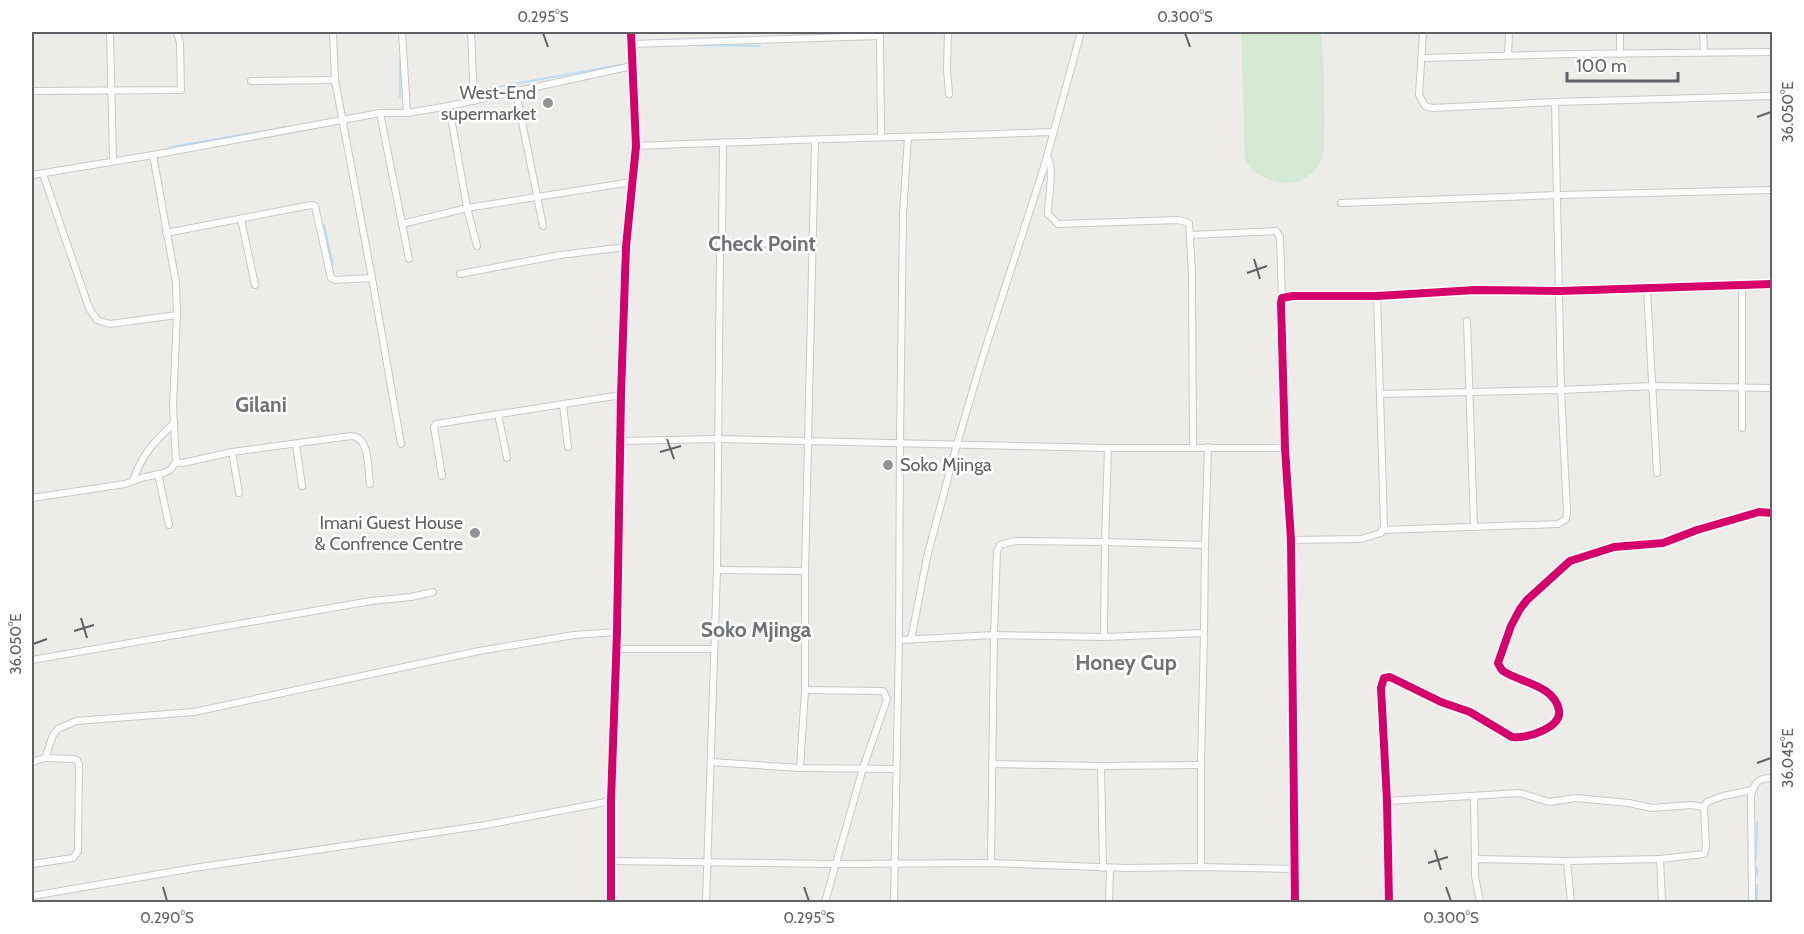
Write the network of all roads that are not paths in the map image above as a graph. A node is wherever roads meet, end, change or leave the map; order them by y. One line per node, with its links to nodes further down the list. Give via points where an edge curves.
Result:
1 (110, 32): 23 (street)
2 (177, 32): 23 (street, via 181,90)
3 (333, 32): 21 (street)
4 (402, 32): 31 (street)
5 (471, 32): 28 (street)
6 (631, 32): 14 (street)
7 (948, 32): 26 (street)
8 (1081, 32): 34 (street)
9 (1423, 32): 19 (street)
10 (1509, 32): 18 (street)
11 (1620, 32): 17 (street)
12 (1703, 32): 15 (street)
13 (880, 34): 14 (street); 35 (street)
14 (631, 44): 20 (street)
15 (1704, 52): 16 (street); 17 (street)
16 (1773, 52)
17 (1620, 54): 18 (street)
18 (1508, 55): 19 (street)
19 (1422, 58): 29 (street, via 1419,95 1425,106)
20 (632, 66): 25 (street); 39 (street)
21 (335, 80): 22 (street); 33 (street)
22 (251, 81)
23 (112, 90): 24 (street); 42 (street)
24 (32, 92)
25 (516, 92): 28 (street); 48 (street)
26 (949, 94)
27 (1773, 96): 29 (street)
28 (474, 101): 30 (street)
29 (1555, 102): 47 (street)
30 (449, 106): 31 (street); 50 (street)
31 (407, 113): 32 (street)
32 (380, 114): 33 (street); 52 (street)
33 (342, 122): 40 (street); 62 (street)
34 (1053, 132): 36 (street); 41 (street)
35 (881, 137): 36 (street); 37 (street)
36 (908, 137): 86 (street)
37 (815, 141): 38 (street); 57 (street)
38 (723, 142): 39 (street); 56 (street)
39 (636, 146): 45 (street)
40 (153, 155): 42 (street); 54 (street)
41 (1047, 156): 55 (street, via 1051,172 1048,214 1058,224 1178,220 1189,222); 89 (street)
42 (113, 160): 43 (street)
43 (43, 174): 44 (street); 70 (street, via 89,308 97,320 110,324)
44 (32, 175)
45 (632, 182): 48 (street); 59 (street)
46 (1773, 190): 47 (street)
47 (1558, 195): 49 (street); 67 (street)
48 (537, 196): 50 (street); 53 (street)
49 (1341, 203)
50 (467, 208): 52 (street); 58 (street)
51 (242, 219): 54 (street); 62 (street, via 315,206 332,278); 64 (street)
52 (402, 224): 60 (street)
53 (543, 226)
54 (166, 233): 70 (street, via 176,284)
55 (1191, 235): 69 (street, via 1276,231 1280,237); 91 (street)
56 (722, 242): 57 (street); 83 (street)
57 (811, 245): 85 (street)
58 (477, 246)
59 (626, 247): 61 (street, via 570,253); 78 (street)
60 (409, 259)
61 (460, 274)
62 (372, 278): 88 (street)
63 (1773, 284): 65 (street)
64 (255, 285)
65 (1742, 285): 66 (street); 73 (street)
66 (1647, 288): 67 (street); 72 (street)
67 (1560, 291): 68 (street, via 1475,290); 75 (street)
68 (1377, 296): 69 (street); 77 (street)
69 (1282, 298): 94 (street)
70 (177, 315): 81 (street)
71 (1467, 321): 76 (street)
72 (1652, 386): 73 (street); 75 (street); 98 (street)
73 (1743, 386): 74 (street); 82 (street)
74 (1773, 388)
75 (1561, 390): 76 (street); 108 (street, via 1566,519 1558,524)
76 (1470, 393): 77 (street); 108 (street)
77 (1380, 394): 109 (street)
78 (621, 395): 79 (street); 84 (street)
79 (563, 405): 80 (street); 90 (street)
80 (498, 414): 96 (street); 100 (street, via 436,424)
81 (174, 423): 97 (street); 101 (street, via 146,452)
82 (1742, 428)
83 (717, 439): 84 (street); 85 (street); 113 (street)
84 (621, 441): 116 (street)
85 (808, 441): 86 (street); 114 (street)
86 (900, 442): 89 (street); 120 (street)
87 (296, 444): 95 (street); 102 (street, via 356,436 365,448); 103 (street)
88 (402, 444)
89 (957, 444): 93 (street); 121 (street, via 927,557)
90 (568, 447)
91 (1194, 447): 92 (street); 93 (street)
92 (1208, 447): 94 (street); 112 (street)
93 (1108, 448): 111 (street)
94 (1285, 448): 110 (street)
95 (232, 452): 97 (street); 104 (street)
96 (507, 458)
97 (176, 462): 99 (street, via 169,471)
98 (1657, 473)
99 (158, 474): 101 (street); 107 (street)
100 (442, 476)
101 (134, 481): 105 (street)
102 (370, 484)
103 (302, 486)
104 (239, 493)
105 (32, 498)
106 (1773, 513): 139 (street, via 1759,512 1663,543 1614,547 1570,561 1527,600 1511,626 1498,663 1502,670 1554,698 1560,713 1558,719 1552,727 1538,733 1512,737 1470,712 1390,677 1384,678 1381,688)
107 (169, 525)
108 (1474, 527): 109 (street)
109 (1382, 530): 110 (street, via 1361,539)
110 (1291, 540): 152 (street)
111 (1105, 542): 112 (street); 118 (street, via 1015,541 1000,545 995,558); 119 (street)
112 (1205, 545): 117 (street)
113 (717, 570): 114 (street); 123 (street)
114 (805, 571): 125 (street)
115 (434, 592): 124 (street)
116 (617, 632): 122 (street); 126 (street, via 479,651 194,712 76,721 57,729)
117 (1204, 633): 119 (street); 130 (street)
118 (994, 636): 119 (street); 121 (street); 129 (street)
119 (1104, 637)
120 (899, 640): 121 (street); 134 (street)
121 (911, 640)
122 (616, 649): 123 (street); 138 (street)
123 (714, 649): 128 (street)
124 (32, 660)
125 (805, 690): 132 (street); 133 (street, via 883,691 887,699)
126 (45, 758): 127 (street); 147 (street, via 73,759 79,764 78,851 73,858)
127 (32, 762)
128 (711, 762): 132 (street); 144 (street)
129 (992, 764): 131 (street); 146 (street)
130 (1201, 765): 131 (street); 150 (street)
131 (1101, 766): 151 (street)
132 (800, 768): 133 (street)
133 (863, 768): 134 (street); 148 (street)
134 (896, 768): 149 (street)
135 (1773, 778): 136 (street, via 1760,779)
136 (1752, 790): 140 (street, via 1711,799); 164 (street)
137 (1474, 796): 139 (street); 140 (street, via 1520,793 1549,802 1576,798 1652,808); 141 (street)
138 (611, 801): 143 (street); 153 (street, via 486,825 194,867)
139 (1387, 801): 160 (street)
140 (1704, 807): 142 (street, via 1704,854)
141 (1475, 859): 145 (street); 161 (street)
142 (1660, 859): 145 (street); 163 (street)
143 (611, 861): 144 (street); 154 (street)
144 (706, 861): 148 (street); 155 (street)
145 (1567, 861): 162 (street)
146 (991, 863): 149 (street); 151 (street)
147 (32, 864)
148 (836, 864): 149 (street); 156 (street)
149 (894, 864): 157 (street)
150 (1201, 867): 151 (street); 152 (street)
151 (1107, 868): 158 (street)
152 (1294, 869): 159 (street)
153 (32, 896)
154 (611, 903)
155 (706, 903)
156 (825, 903)
157 (894, 903)
158 (1109, 903)
159 (1295, 903)
160 (1389, 903)
161 (1480, 903)
162 (1571, 903)
163 (1662, 903)
164 (1752, 903)

